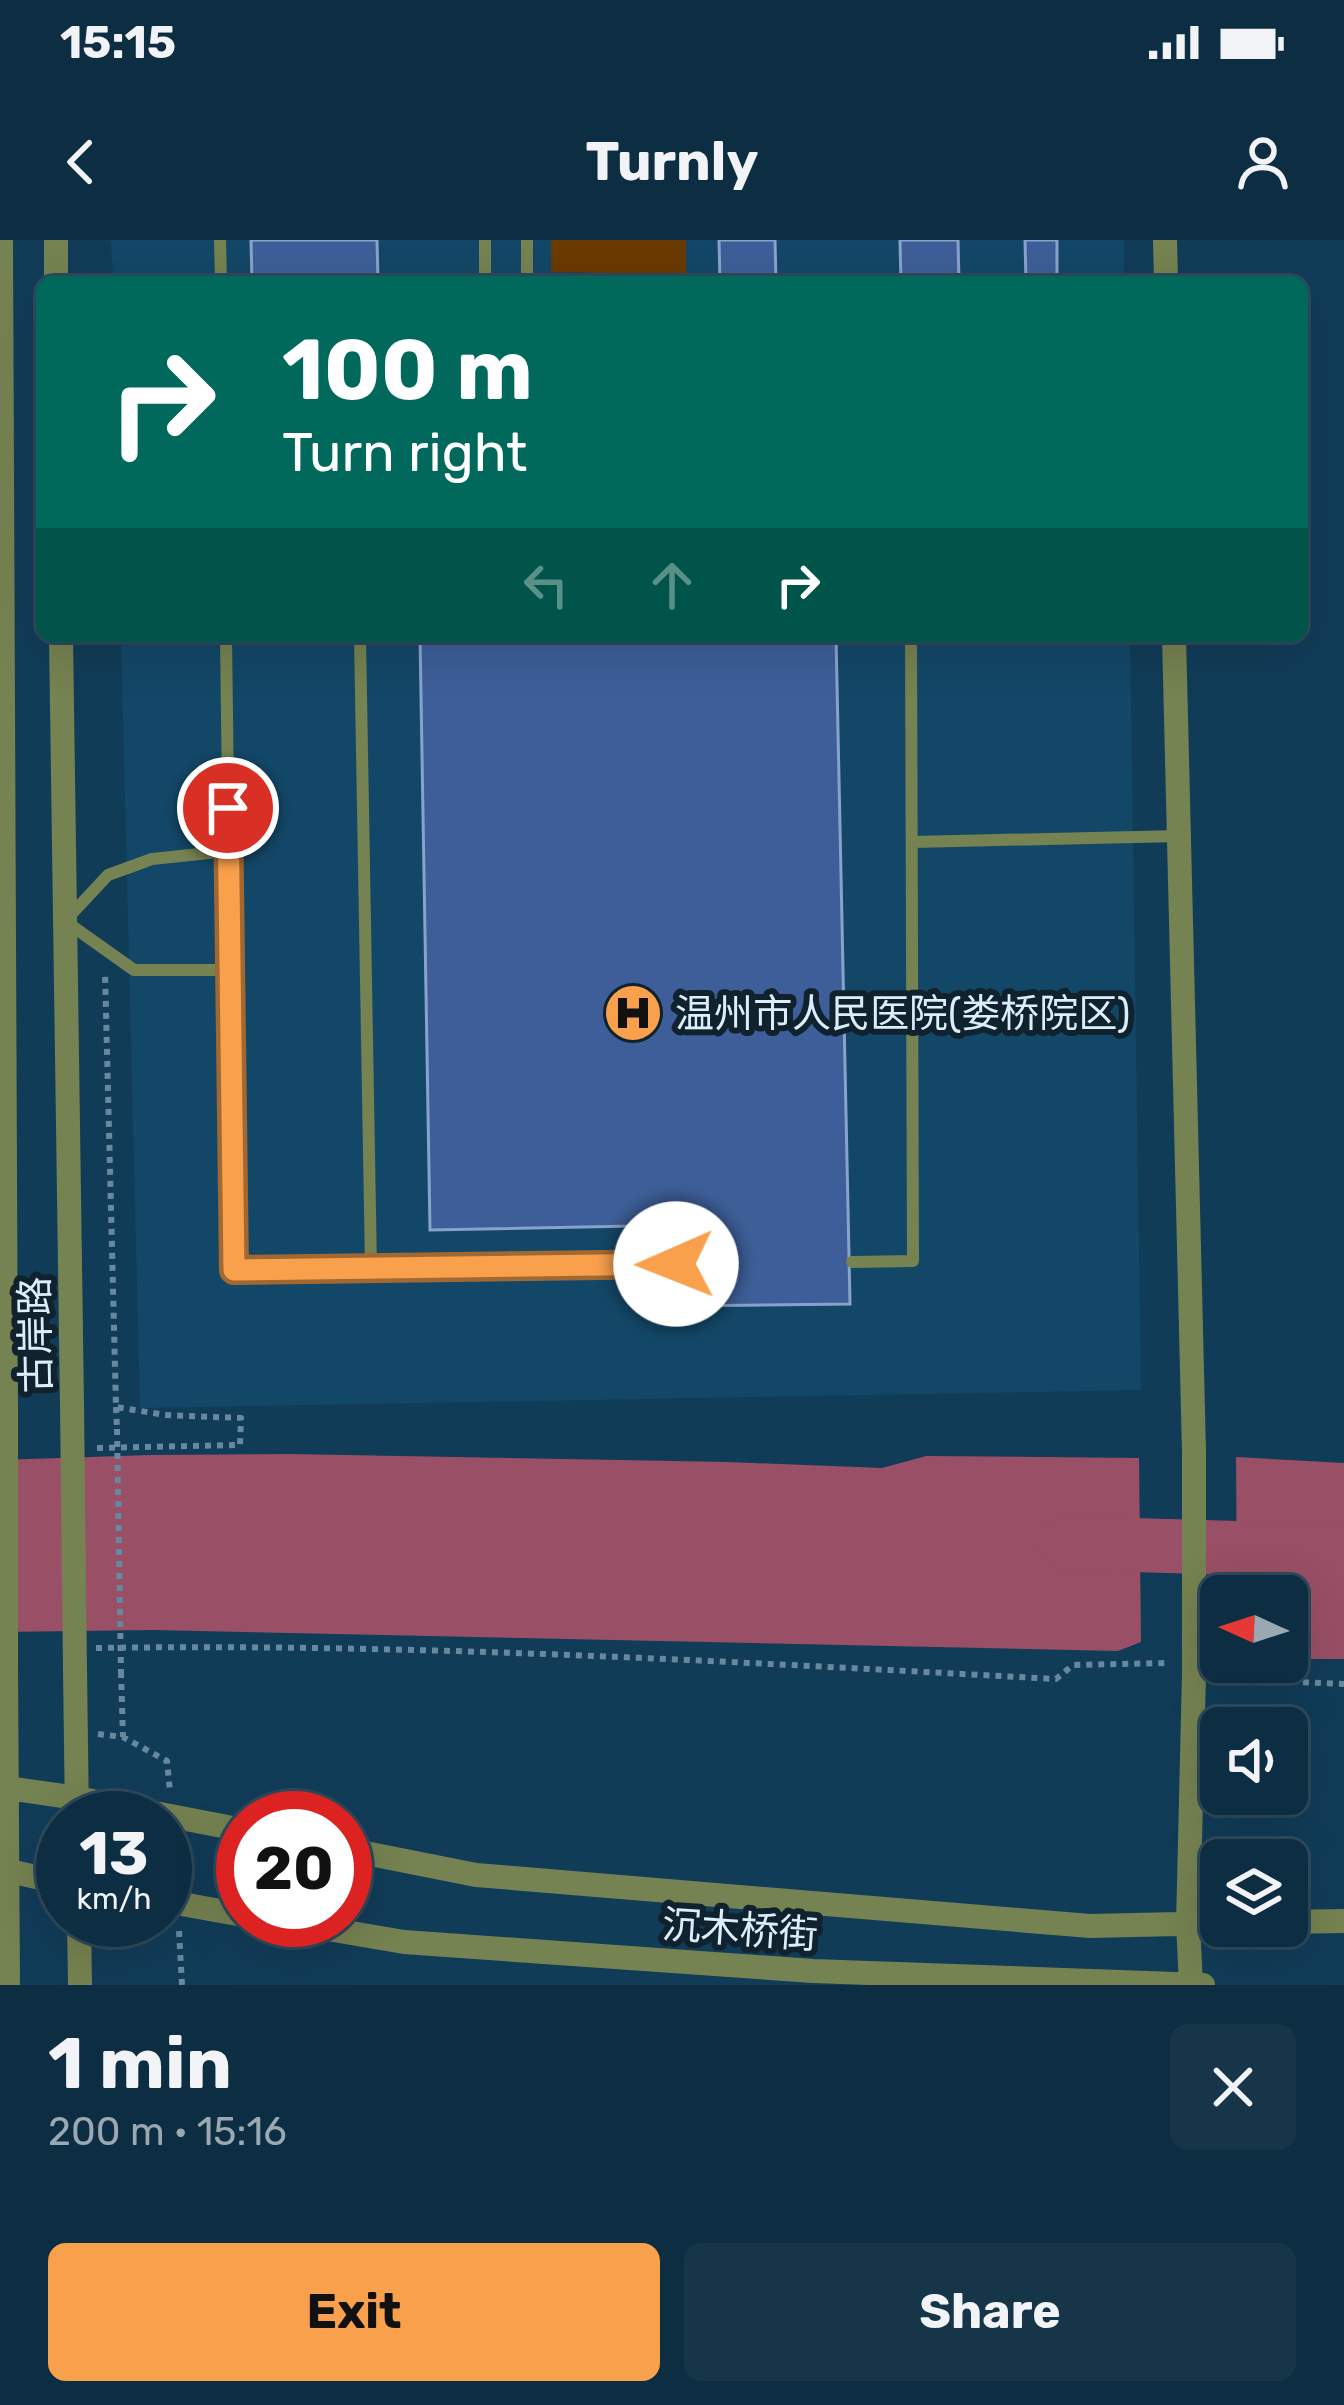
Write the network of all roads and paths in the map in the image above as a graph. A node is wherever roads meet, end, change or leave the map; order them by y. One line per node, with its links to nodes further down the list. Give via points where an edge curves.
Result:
1 (1, 240): 17 (street, 古岸路)
2 (56, 240): 7 (street)
3 (220, 240): 8 (lane)
4 (484, 240): 9 (lane)
5 (527, 240): 10 (lane)
6 (1165, 240): 11 (street)
7 (56, 276)
8 (221, 276)
9 (484, 276)
10 (527, 276)
11 (1166, 276)
12 (61, 642): 21 (street, 古岸路)
13 (226, 642): 20 (lane)
14 (360, 642): 26 (lane)
15 (911, 642): 19 (lane)
16 (1174, 642): 18 (street)
17 (2, 778): 33 (street, 古岸路, bridge)
18 (1179, 836): 19 (lane); 30 (street, bridge, via 1194,1452)
19 (912, 842): 24 (lane, via 913,1261)
20 (228, 851): 21 (lane, via 152,859 108,875); 23 (lane)
21 (65, 921): 22 (lane); 29 (street, 古岸路, bridge)
22 (104, 950): 23 (lane, via 134,970); 27 (path)
23 (231, 970): 26 (lane, via 234,1270)
24 (852, 1262)
25 (676, 1264): 26 (lane)
26 (370, 1268)
27 (116, 1407): 28 (path, via 241,1418 240,1445); 35 (path, bridge, via 123,1737 167,1762)
28 (96, 1448)
29 (81, 1659): 30 (path, via 195,1646 1056,1679 1073,1665); 34 (street, 古岸路)
30 (1186, 1668): 42 (street)
31 (1308, 1683): 32 (path)
32 (1344, 1684)
33 (4, 1788): 36 (street); 38 (street, 古岸路)
34 (77, 1791)
35 (170, 1791)
36 (36, 1797)
37 (372, 1855): 42 (street, 沉木桥街, via 476,1875 1090,1926)
38 (4, 1870): 39 (street); 48 (street, 古岸路)
39 (36, 1877)
40 (1344, 1921): 41 (street)
41 (1308, 1922)
42 (1188, 1924): 43 (street, 沉木桥街); 47 (street)
43 (1200, 1924)
44 (372, 1937): 47 (street, 沉木桥街, via 813,1971)
45 (79, 1947): 49 (street)
46 (177, 1947): 50 (path)
47 (1191, 1984): 51 (street, 沉木桥街)
48 (8, 1985)
49 (80, 1985)
50 (182, 1985)
51 (1203, 1985)

